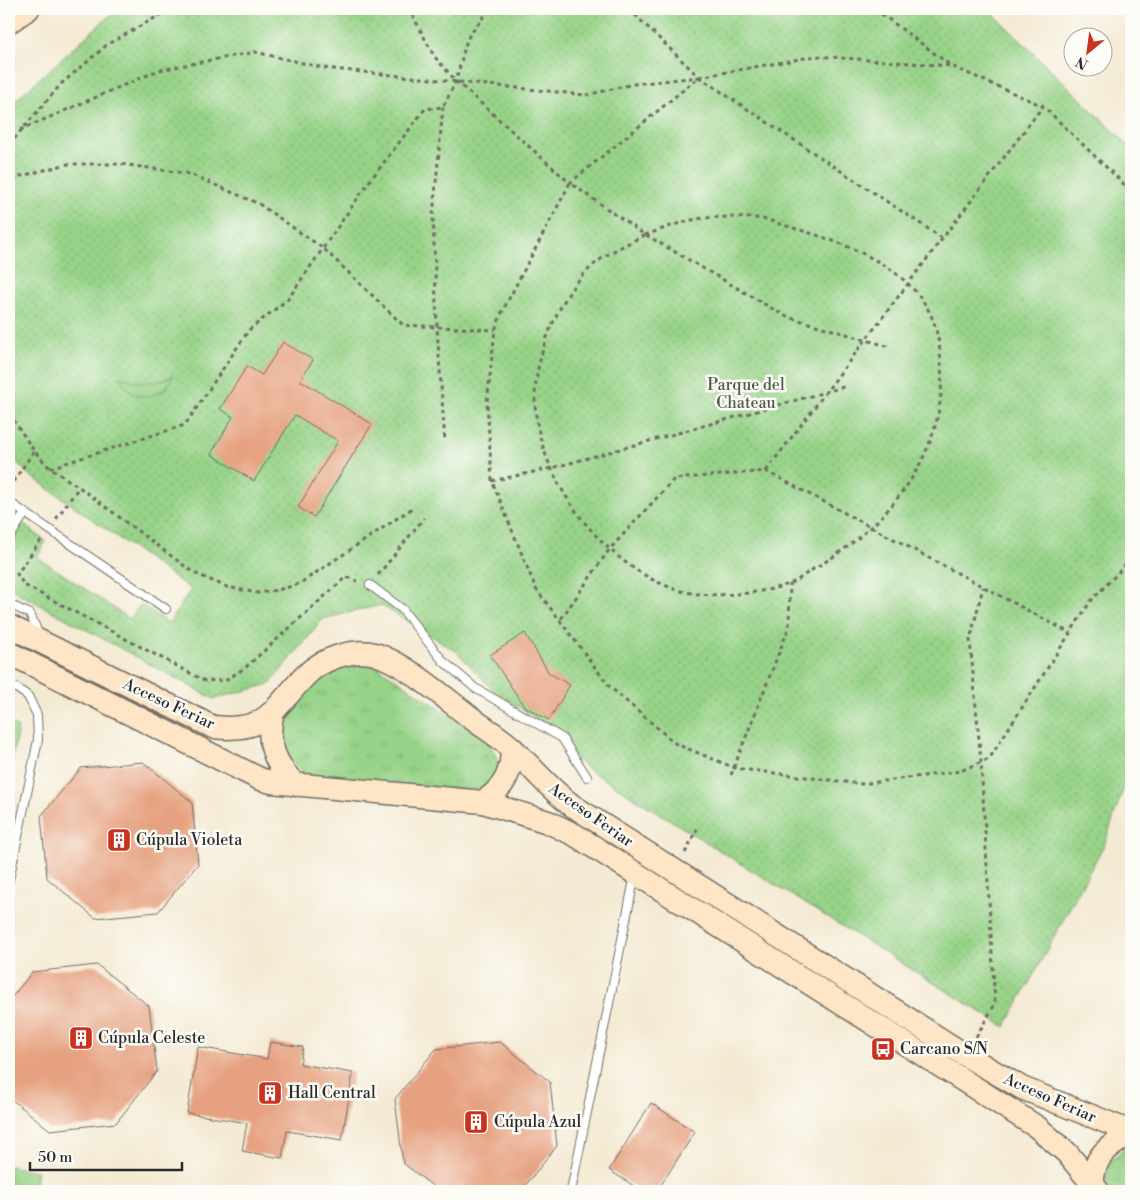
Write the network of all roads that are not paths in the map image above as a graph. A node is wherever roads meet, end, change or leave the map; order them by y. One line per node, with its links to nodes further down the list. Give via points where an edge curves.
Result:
1 (28, 9): 2 (main road)
2 (9, 22)
3 (9, 502): 4 (lane)
4 (25, 513): 5 (lane); 8 (lane)
5 (9, 538)
6 (370, 585): 15 (lane, via 402,609 443,662 475,688 562,738)
7 (9, 604): 10 (lane, via 30,614)
8 (166, 609)
9 (9, 626): 10 (main road, Acceso Feriar)
10 (43, 643): 13 (main road, Acceso Feriar, via 212,727 244,727)
11 (9, 653): 16 (main road, Acceso Feriar, via 260,779)
12 (9, 682): 19 (lane, via 28,696 38,716 38,740)
13 (272, 716): 14 (main road, Acceso Feriar, via 310,671 324,662 366,652 423,682); 16 (main road, via 269,726 274,755 282,772)
14 (512, 748): 17 (main road, via 508,777); 20 (main road, Acceso Feriar, via 544,782 573,806 965,1055 1022,1088)
15 (587, 777)
16 (296, 785): 17 (main road, Acceso Feriar)
17 (483, 802): 18 (main road, Acceso Feriar, via 548,822)
18 (635, 874): 21 (main road, Acceso Feriar, via 1037,1127 1067,1153); 22 (lane)
19 (9, 880)
20 (1131, 1133): 21 (main road, via 1100,1156 1094,1168)
21 (1095, 1188)
22 (571, 1191)

